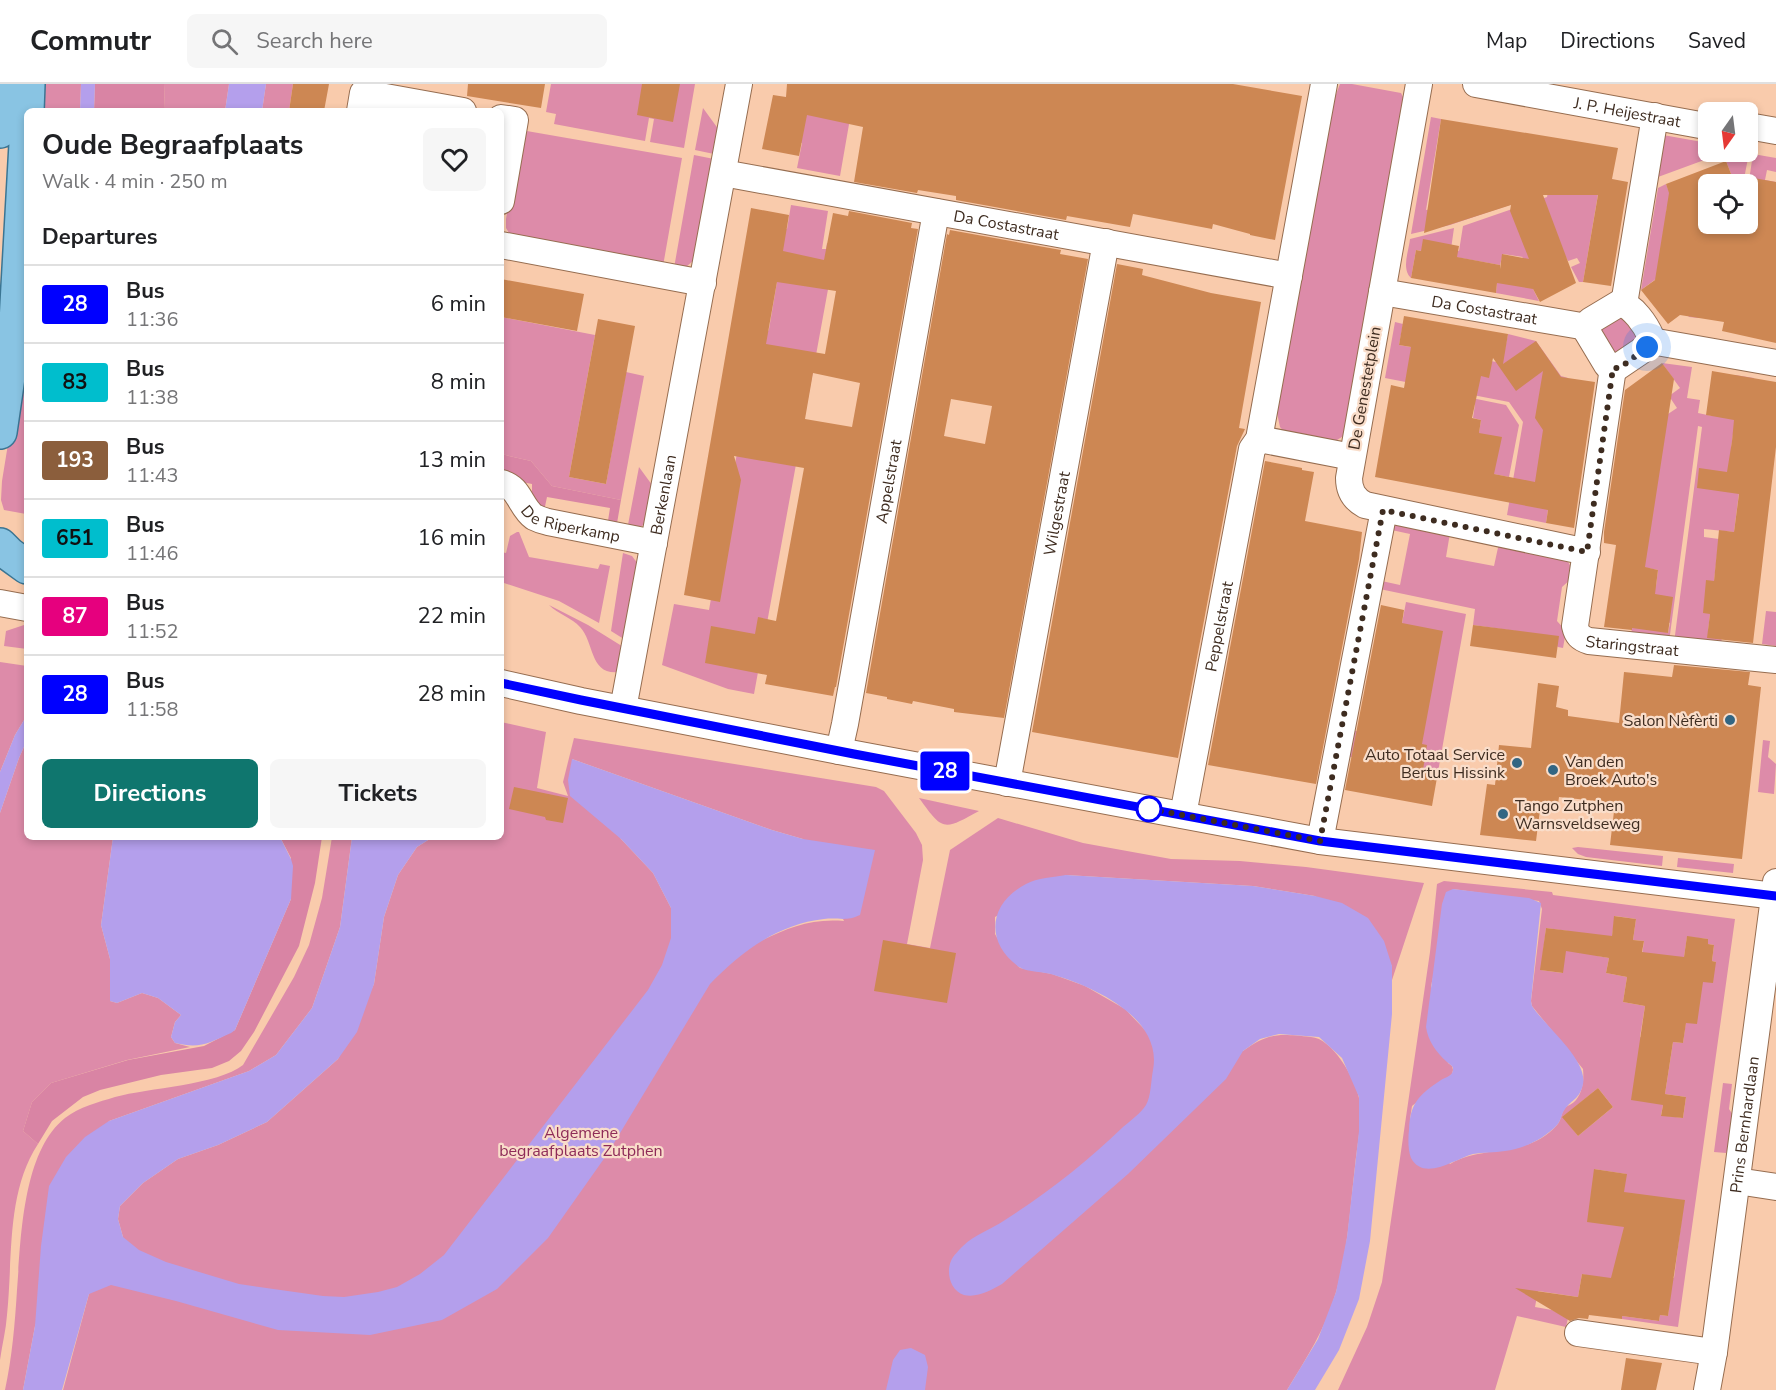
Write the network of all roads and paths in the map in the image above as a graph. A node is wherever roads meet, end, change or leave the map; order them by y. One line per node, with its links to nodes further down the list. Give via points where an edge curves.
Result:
1 (6, 84): 15 (main road)
2 (28, 84): 8 (main road)
3 (739, 84): 17 (street, Berkenlaan)
4 (1324, 84): 23 (street)
5 (1419, 84): 25 (street, De Genestetplein)
6 (1476, 84): 7 (street, J. P. Heijestraat)
7 (1514, 87): 11 (street, J. P. Heijestraat)
8 (27, 108)
9 (360, 108): 10 (street, via 363,93)
10 (446, 108)
11 (1654, 116): 13 (street, J. P. Heijestraat); 26 (street)
12 (504, 118): 19 (street, via 515,120)
13 (1698, 123)
14 (1758, 128): 16 (street)
15 (0, 131)
16 (1776, 131)
17 (723, 173): 20 (street, Da Costastraat); 24 (street, Berkenlaan)
18 (24, 179): 31 (main road, via 16,322)
19 (504, 184)
20 (936, 212): 21 (street, Da Costastraat); 47 (street, Appelstraat)
21 (1106, 242): 23 (street, Da Costastraat); 48 (street, Wilgestraat)
22 (504, 246): 24 (street)
23 (1289, 276): 32 (street)
24 (703, 283): 36 (street, Berkenlaan)
25 (1382, 292): 27 (street, Da Costastraat); 33 (street, De Genestetplein)
26 (1624, 304): 27 (street, via 1615,305); 28 (street, via 1650,333)
27 (1587, 327): 30 (street, via 1606,365)
28 (1651, 341): 29 (street); 30 (street, via 1620,368)
29 (1776, 363)
30 (1613, 368): 38 (street, Staringstraat)
31 (0, 432)
32 (1259, 439): 33 (street, De Genestetplein); 49 (street, Peppelstraat, via 1252,449)
33 (1352, 457): 35 (street, via 1352,494 1359,502)
34 (504, 484): 36 (street, De Riperkamp, via 516,490 535,517)
35 (1383, 510): 38 (street); 50 (street)
36 (654, 543): 46 (street, Berkenlaan)
37 (0, 545): 40 (main road)
38 (1587, 552): 44 (street, Staringstraat, via 1575,626 1581,638)
39 (0, 564): 41 (street)
40 (24, 566)
41 (24, 568)
42 (0, 603): 43 (street)
43 (24, 607)
44 (1776, 660)
45 (504, 684): 46 (street)
46 (623, 708): 47 (street)
47 (838, 751): 48 (street)
48 (1007, 783): 49 (street)
49 (1184, 815): 50 (street)
50 (1320, 841): 51 (street)
51 (1776, 891): 52 (street, Prins Bernhardlaan)
52 (1737, 1181): 53 (street); 55 (street, Prins Bernhardlaan)
53 (1776, 1187)
54 (1578, 1333): 55 (street)
55 (1714, 1352): 56 (street, Prins Bernhardlaan)
56 (1707, 1390)

